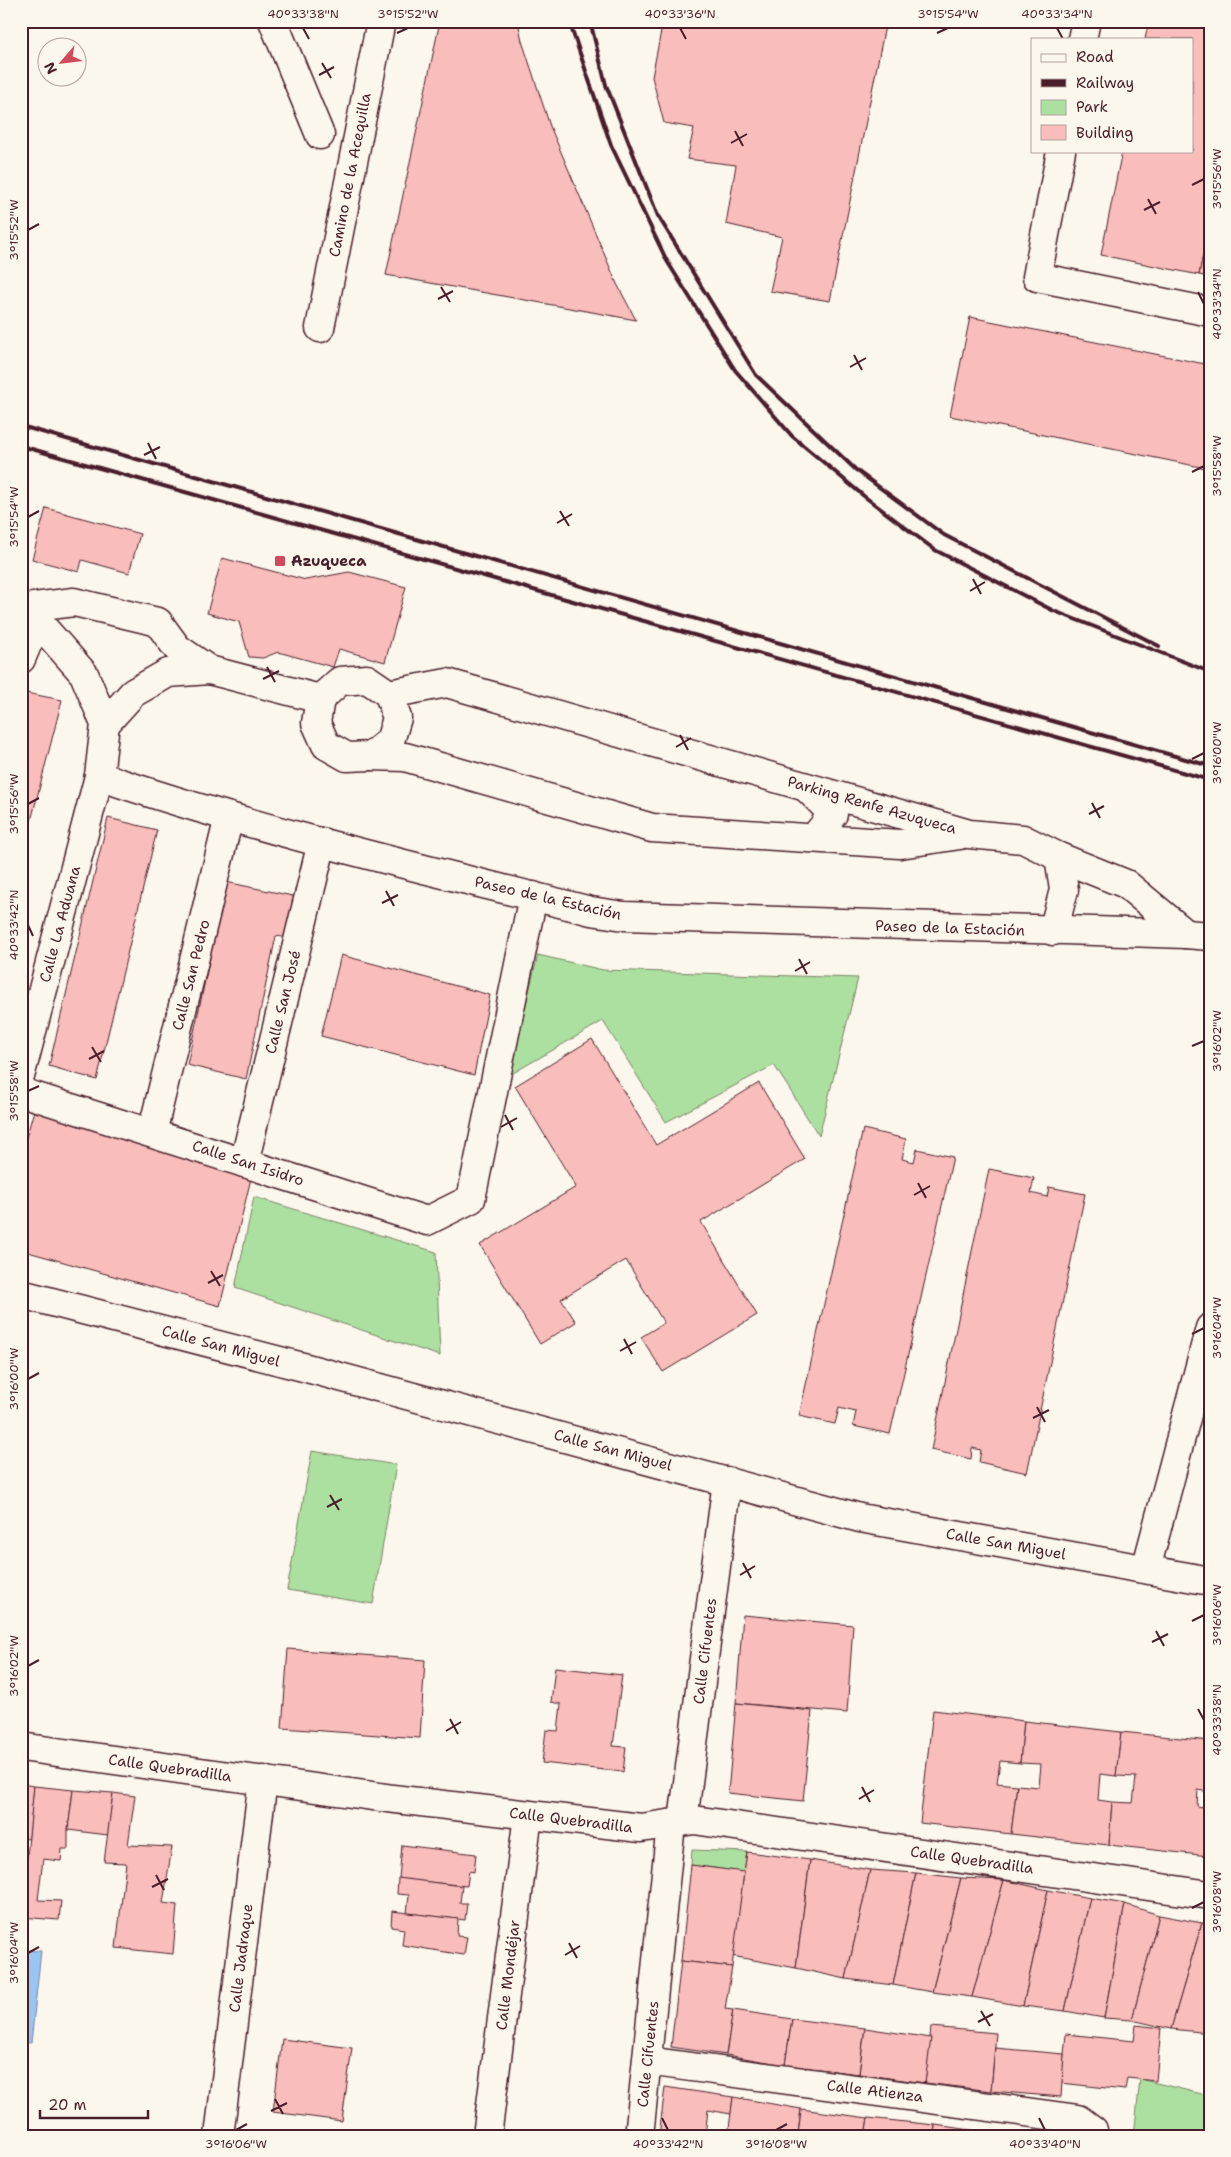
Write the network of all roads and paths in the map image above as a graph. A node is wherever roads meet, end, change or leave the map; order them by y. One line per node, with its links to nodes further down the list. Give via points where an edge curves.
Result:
1 (273, 21): 5 (street)
2 (380, 21): 8 (street, Camino de la Acequilla)
3 (1086, 21): 4 (street)
4 (1082, 38)
5 (320, 136)
6 (1061, 152): 7 (street, via 1037,277)
7 (1210, 312)
8 (320, 328)
9 (28, 612): 10 (street); 11 (street, via 74,602 158,622 177,648); 14 (street, via 84,674)
10 (21, 659)
11 (209, 670): 13 (street); 14 (street, via 168,672 133,693)
12 (389, 694): 13 (street, via 367,679 340,681); 15 (street, via 397,718 390,741); 17 (street, Parking Renfe Azuqueca, via 447,683)
13 (320, 700): 15 (street, via 316,723 326,745 347,757)
14 (105, 724): 16 (street)
15 (370, 756): 20 (street, Parking Renfe Azuqueca, via 405,757 652,828)
16 (99, 776): 18 (street, Paseo de la Estación); 26 (street, Calle La Aduana)
17 (803, 784): 19 (street, Parking Renfe Azuqueca); 20 (street, via 833,814)
18 (229, 817): 21 (street, Paseo de la Estación); 28 (street, Calle San Pedro)
19 (969, 834): 20 (street, Parking Renfe Azuqueca, via 900,844); 22 (street, via 1024,839)
20 (814, 838)
21 (322, 842): 23 (street, Paseo de la Estación); 29 (street, Calle San José)
22 (1060, 857): 24 (street, via 1064,890); 25 (street, via 1126,884)
23 (533, 896): 24 (street, Paseo de la Estación, via 624,916); 29 (street, Calle San Isidro, via 471,1199 427,1221)
24 (1053, 931): 25 (street, Paseo de la Estación)
25 (1198, 935)
26 (21, 1073)
27 (21, 1092): 28 (street, Calle San Isidro)
28 (152, 1133): 29 (street, Calle San Isidro)
29 (244, 1163)
30 (21, 1294): 32 (street, Calle San Miguel)
31 (1210, 1328): 33 (street)
32 (727, 1482): 33 (street, Calle San Miguel, via 860,1518); 38 (street, Calle Cifuentes)
33 (1146, 1570): 34 (street, Calle San Miguel)
34 (1210, 1581)
35 (21, 1747): 36 (street, Calle Quebradilla)
36 (263, 1780): 37 (street, Calle Quebradilla); 41 (street, Calle Jadraque)
37 (528, 1815): 38 (street, Calle Quebradilla, via 641,1828); 42 (street, Calle Mondéjar)
38 (677, 1823): 39 (street, Calle Quebradilla, via 694,1820); 40 (street, Calle Cifuentes)
39 (1210, 1895)
40 (647, 2061): 43 (street, Calle Cifuentes); 44 (street, Calle Atienza, via 1078,2119 1093,2130)
41 (219, 2136)
42 (487, 2136)
43 (639, 2136)
44 (1094, 2136)

